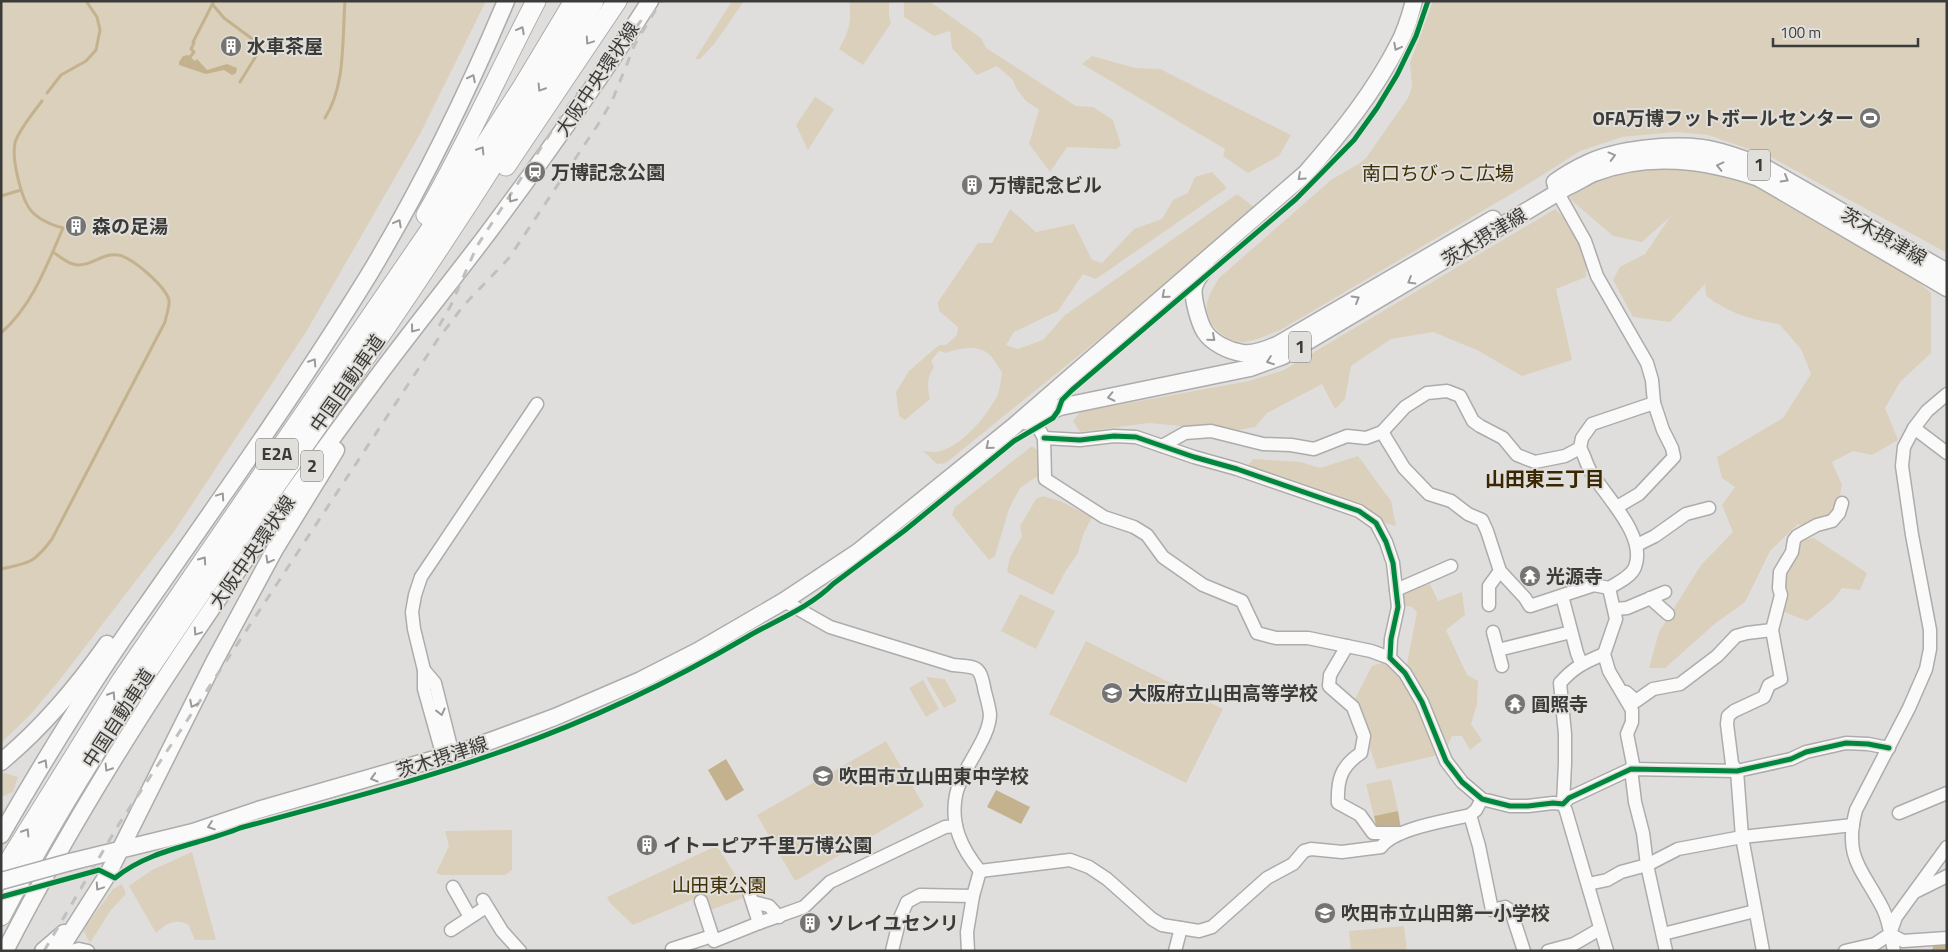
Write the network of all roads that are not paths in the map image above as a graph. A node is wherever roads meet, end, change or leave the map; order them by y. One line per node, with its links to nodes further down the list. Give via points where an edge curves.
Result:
1 (506, 1): 31 (main road, one-way to 1, via 292,393 374,265 430,164 481,61)
2 (536, 1): 14 (highway, one-way to 2, via 333,366 449,174)
3 (574, 1): 14 (highway, 中国自動車道 / E2A, one-way to 3)
4 (594, 1): 14 (highway, 中国自動車道 / E2A, one-way to 14, via 466,206)
5 (617, 1): 14 (highway, one-way to 14, via 457,240 376,349)
6 (650, 1): 12 (main road, 大阪中央環状線 / 2, one-way to 12, via 527,179)
7 (1414, 1): 9 (main road, 茨木摂津線 / 1, one-way to 9, via 1399,44 1343,131 1306,173)
8 (1555, 189): 9 (main road, 茨木摂津線 / 1, one-way to 8, via 1194,286 1197,310 1205,332 1222,347 1243,353 1261,351 1279,344); 10 (main road, 茨木摂津線 / 1, one-way to 10, via 1589,162 1660,147 1702,148 1764,167); 11 (main road, 茨木摂津線 / 1, one-way to 8, via 1759,178 1733,169 1698,162 1660,160 1594,173); 15 (street, via 1585,241 1597,276 1647,363); 17 (main road, 茨木摂津線 / 1, one-way to 17, via 1283,356 1250,368 1060,406)
9 (1218, 249): 18 (main road, 茨木摂津線 / 1, one-way to 18)
10 (1947, 272)
11 (1947, 288)
12 (373, 382): 67 (main road, one-way to 67, via 214,662); 95 (main road, 大阪中央環状線 / 2, one-way to 95, via 247,559 134,727 59,850)
13 (1947, 394): 19 (street, via 1927,411)
14 (328, 397): 71 (highway, 中国自動車道 / E2A, one-way to 14, via 121,682 224,529); 81 (highway, 中国自動車道 / E2A, via 81,776)
15 (1654, 403): 23 (street, via 1592,424 1582,438); 26 (street, via 1674,457 1639,494)
16 (537, 404): 52 (street, via 421,577 415,595 414,629 424,670 434,683 450,742)
17 (1033, 418): 18 (main road, 茨木摂津線 / 1); 21 (street)
18 (1013, 426): 37 (main road, 茨木摂津線 / 1, one-way to 37, via 858,552)
19 (1914, 428): 24 (street); 51 (street, via 1904,447 1902,466 1930,630 1930,649 1926,669)
20 (1382, 432): 22 (street, via 1366,438 1347,436 1314,449 1264,444 1211,431 1184,432); 23 (street, via 1405,407 1428,393 1448,391 1460,396 1473,421 1503,438 1517,455 1535,462 1565,456); 30 (street, via 1404,468 1429,494 1451,501 1482,520)
21 (1044, 438): 22 (street, via 1136,437); 44 (street, via 1046,479 1104,517 1134,527 1147,536 1163,557 1203,585 1242,601 1257,632 1276,638 1308,638)
22 (1162, 446): 33 (street, via 1359,511 1376,523 1386,542 1393,562)
23 (1580, 448): 26 (street, via 1590,471)
24 (1947, 453)
25 (1842, 503): 41 (street, via 1832,521 1817,525 1794,540 1792,552 1780,572 1781,595)
26 (1617, 507): 28 (street)
27 (1709, 508): 28 (street, via 1686,514)
28 (1637, 545): 32 (street, via 1635,568 1626,578)
29 (1451, 566): 33 (street)
30 (1500, 571): 35 (street, via 1530,606); 38 (street, via 1489,586)
31 (164, 579): 53 (main road, via 134,608 58,708); 64 (main road, one-way to 31, via 98,678)
32 (1608, 588): 35 (street, via 1594,585); 39 (street)
33 (1396, 590): 47 (street, via 1398,608)
34 (1665, 592): 36 (street)
35 (1562, 596): 43 (street)
36 (1650, 598): 39 (street, via 1627,608); 40 (street)
37 (784, 601): 52 (main road, 茨木摂津線 / 1, via 641,680 555,717); 62 (street, via 830,627 953,665 974,667 982,673 990,714 987,727 958,785)
38 (1489, 605)
39 (1615, 609): 46 (street, via 1616,619)
40 (1668, 614)
41 (1772, 630): 50 (street, via 1736,636 1717,656 1680,684 1653,689 1636,701); 55 (street, via 1781,679 1769,685 1764,697 1728,716 1732,764)
42 (1493, 632): 45 (street)
43 (1571, 632): 45 (street, via 1527,648); 48 (street)
44 (1347, 646): 47 (street); 63 (street, via 1330,675 1329,686 1353,707 1364,736 1361,753 1350,760 1340,776 1338,803 1360,815 1373,833)
45 (1498, 650): 49 (street)
46 (1604, 654): 48 (street); 50 (street, via 1609,672)
47 (1390, 658): 57 (street, via 1405,673 1422,702 1446,761 1462,782)
48 (1581, 663): 58 (street, via 1560,683 1565,734)
49 (1502, 666)
50 (1618, 686): 54 (street, via 1632,710 1627,734)
51 (1889, 748): 55 (street, via 1846,743); 61 (street, via 1856,810)
52 (447, 756): 67 (main road, 茨木摂津線 / 1, one-way to 67, via 193,832)
53 (1, 762)
54 (1631, 769): 55 (street); 58 (street, via 1569,798); 68 (street)
55 (1737, 771): 65 (street)
56 (1947, 793): 59 (street)
57 (1482, 799): 58 (street, via 1510,806); 60 (street)
58 (1563, 804): 74 (street)
59 (1899, 813)
60 (1470, 815): 63 (street); 102 (street, via 1492,910 1505,907 1511,911)
61 (1852, 825): 65 (street); 90 (street, via 1853,853 1884,910)
62 (956, 826): 70 (street, via 967,855); 83 (street, via 946,826 830,882 804,907)
63 (1399, 833): 86 (street, via 1381,847 1342,852 1304,851 1292,864 1267,878 1212,927 1199,931)
64 (1, 835)
65 (1742, 837): 68 (street, via 1678,848); 80 (street)
66 (1947, 847): 77 (street)
67 (120, 850): 69 (main road, 茨木摂津線 / 1); 84 (main road, one-way to 84)
68 (1647, 865): 74 (street); 89 (street)
69 (67, 868): 73 (main road, 茨木摂津線 / 1, bridge); 76 (main road, 茨木摂津線 / 1)
70 (980, 871): 78 (street); 86 (street, via 1070,860 1107,879 1152,919 1162,925)
71 (1, 874)
72 (1947, 876): 77 (street)
73 (1, 881)
74 (1588, 884): 87 (street)
75 (453, 887): 82 (street)
76 (1, 890)
77 (1914, 892): 90 (street, via 1896,917)
78 (973, 896): 99 (street, via 920,895 907,902); 100 (street, via 967,932)
79 (701, 901): 91 (street)
80 (1756, 911): 89 (street); 106 (street)
81 (1, 916)
82 (470, 917): 88 (street); 98 (street, via 484,904)
83 (779, 917): 85 (street); 85 (street, via 769,906 751,897)
84 (76, 923): 96 (main road); 97 (main road)
85 (760, 923): 91 (street, via 714,941)
86 (1181, 928): 101 (street)
87 (1600, 929): 103 (street, via 1574,944); 104 (street)
88 (450, 930)
89 (1663, 934): 105 (street)
90 (1890, 934): 92 (street, via 1903,941); 107 (street, via 1874,944); 108 (street)
91 (712, 936): 93 (street)
92 (1947, 938)
93 (691, 947): 94 (street)
94 (672, 949)
95 (5, 951)
96 (43, 951)
97 (59, 951)
98 (520, 951)
99 (892, 951)
100 (968, 951)
101 (1175, 951)
102 (1524, 951)
103 (1548, 951)
104 (1607, 951)
105 (1666, 951)
106 (1763, 951)
107 (1845, 951)
108 (1894, 951)

